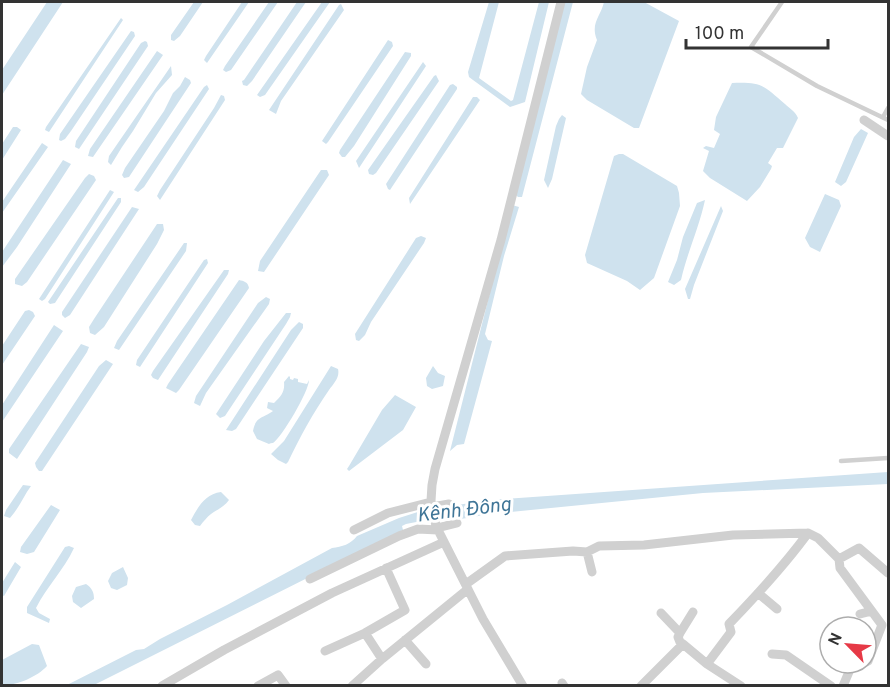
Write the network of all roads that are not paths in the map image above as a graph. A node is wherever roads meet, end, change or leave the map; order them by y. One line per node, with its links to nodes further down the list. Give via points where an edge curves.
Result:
1 (561, 2): 9 (street, via 501,240 435,469)
2 (782, 2): 4 (lane, via 751,47 817,86)
3 (888, 108): 4 (lane)
4 (886, 119)
5 (864, 120): 6 (street)
6 (888, 136)
7 (888, 458): 8 (lane)
8 (841, 461)
9 (432, 504): 10 (street); 12 (street); 13 (street, via 387,513)
10 (449, 504)
11 (457, 523): 12 (street)
12 (437, 528): 15 (street); 21 (street, via 399,536)
13 (354, 530)
14 (808, 533): 16 (street, via 599,546); 17 (street); 23 (street)
15 (444, 542): 19 (street); 22 (street)
16 (587, 552): 20 (street); 22 (street, via 505,556)
17 (839, 559): 18 (street, via 859,548); 25 (street, via 840,568)
18 (886, 567)
19 (386, 568): 31 (street, via 405,610); 42 (street, via 332,592)
20 (592, 573)
21 (310, 579)
22 (467, 587): 34 (street); 45 (street)
23 (758, 593): 24 (street); 39 (street, via 729,624 731,632)
24 (777, 609)
25 (872, 611): 28 (street); 29 (street)
26 (693, 612): 32 (street)
27 (661, 613): 32 (street)
28 (860, 614)
29 (875, 615)
30 (878, 619): 33 (street, via 882,625)
31 (365, 633): 36 (street); 38 (street)
32 (680, 633): 35 (street)
33 (878, 636)
34 (405, 640): 38 (street); 40 (street)
35 (683, 644): 39 (street); 46 (street)
36 (325, 651)
37 (772, 654): 48 (street, via 786,655)
38 (382, 658): 41 (street)
39 (707, 663): 47 (street)
40 (426, 664)
41 (355, 685)
42 (162, 686)
43 (258, 686): 44 (street, via 278,675)
44 (286, 686)
45 (523, 686)
46 (641, 686)
47 (741, 686)
48 (831, 686)

